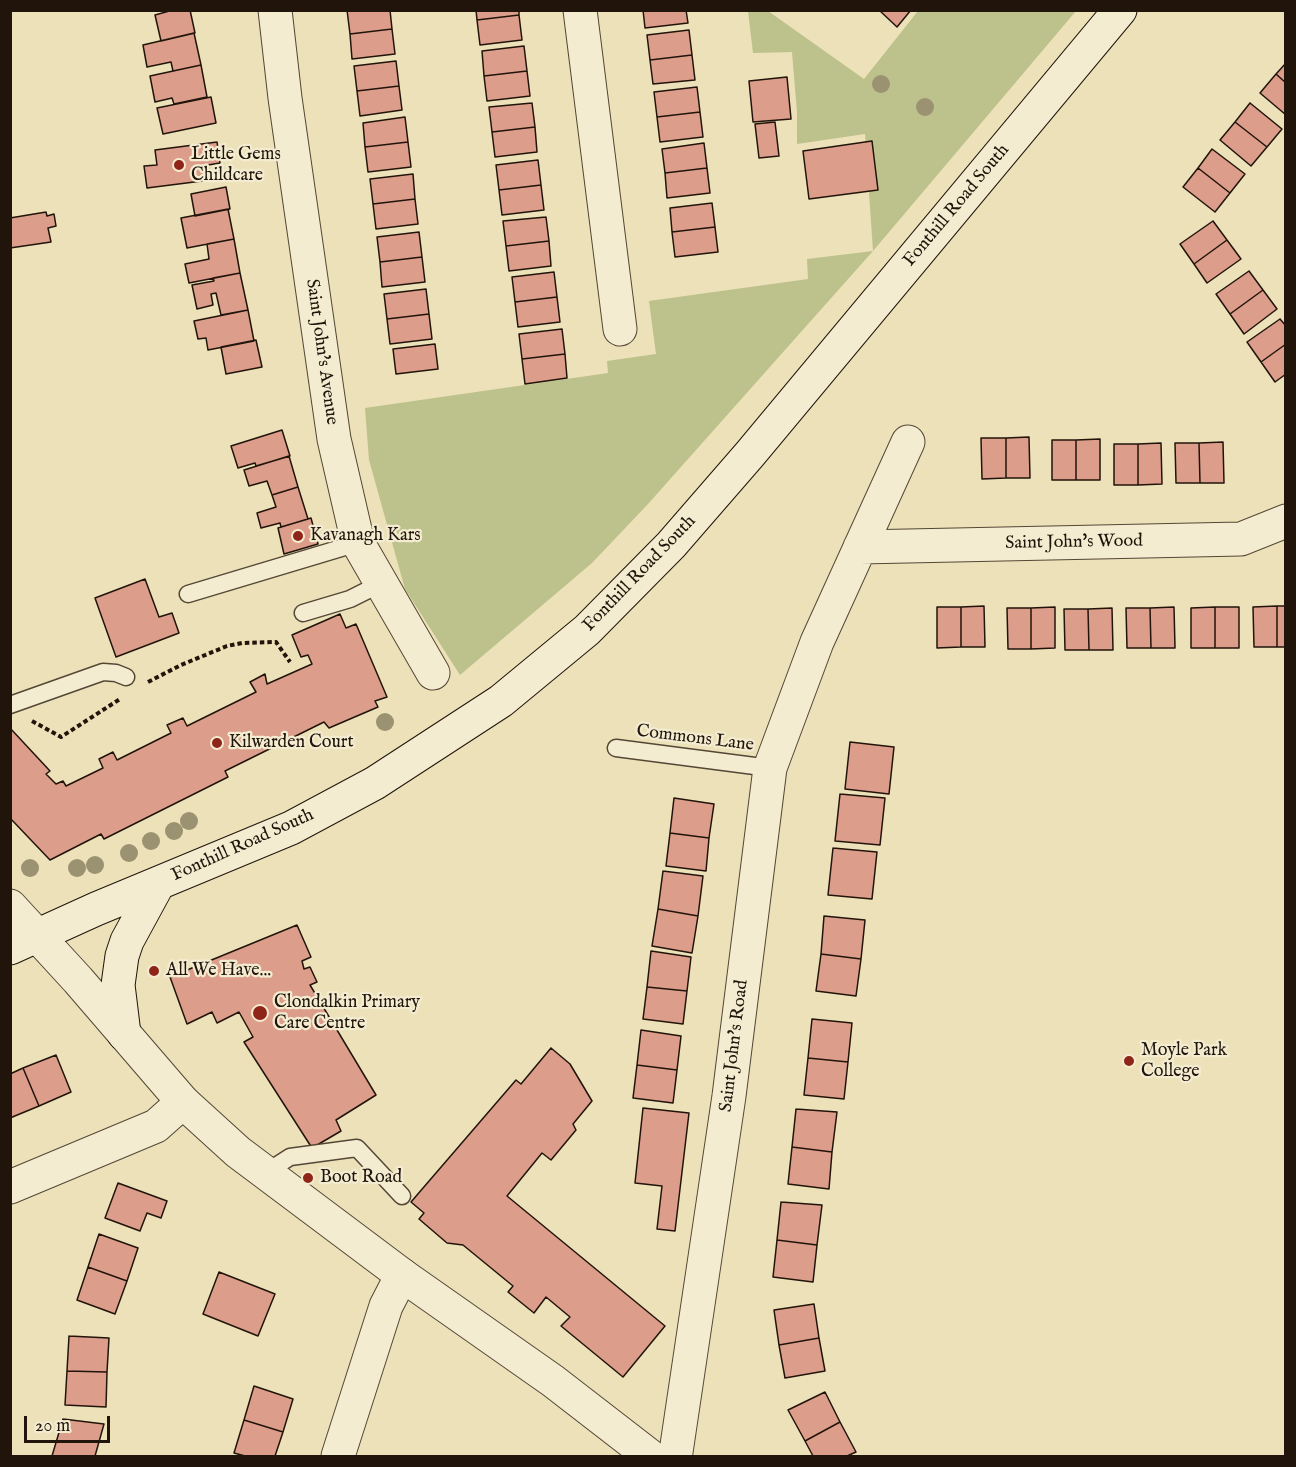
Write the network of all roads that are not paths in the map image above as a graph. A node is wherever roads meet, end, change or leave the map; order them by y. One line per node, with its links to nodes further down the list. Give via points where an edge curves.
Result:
1 (276, 10): 7 (street, Saint John's Avenue, via 334,439)
2 (580, 10): 4 (street)
3 (1120, 10): 17 (street, Fonthill Road South, via 750,454 671,545 587,630 501,701 375,783 291,828)
4 (620, 329)
5 (908, 442): 8 (street)
6 (1286, 521): 8 (street, Saint John's Wood, via 1241,539)
7 (358, 543): 9 (street, Saint John's Avenue); 10 (lane)
8 (860, 546): 16 (street, Saint John's Road, via 817,642)
9 (382, 583): 11 (lane, via 350,599); 12 (street, Saint John's Avenue)
10 (188, 594)
11 (303, 613)
12 (433, 673)
13 (133, 682): 14 (lane, via 116,673 103,672)
14 (10, 705)
15 (616, 748): 16 (lane, Commons Lane)
16 (770, 768): 28 (street, Saint John's Road, via 729,1096)
17 (158, 884): 19 (street, Fonthill Road South); 20 (street, via 122,956 118,985)
18 (10, 906): 19 (street)
19 (24, 942): 20 (street)
20 (124, 1034): 21 (street)
21 (183, 1102): 22 (street); 23 (street, via 156,1126)
22 (265, 1173): 24 (lane, via 290,1157 357,1148); 25 (street)
23 (10, 1187)
24 (402, 1196)
25 (402, 1275): 26 (street, via 386,1306); 27 (street, via 553,1381)
26 (338, 1456)
27 (650, 1456)
28 (673, 1456)

